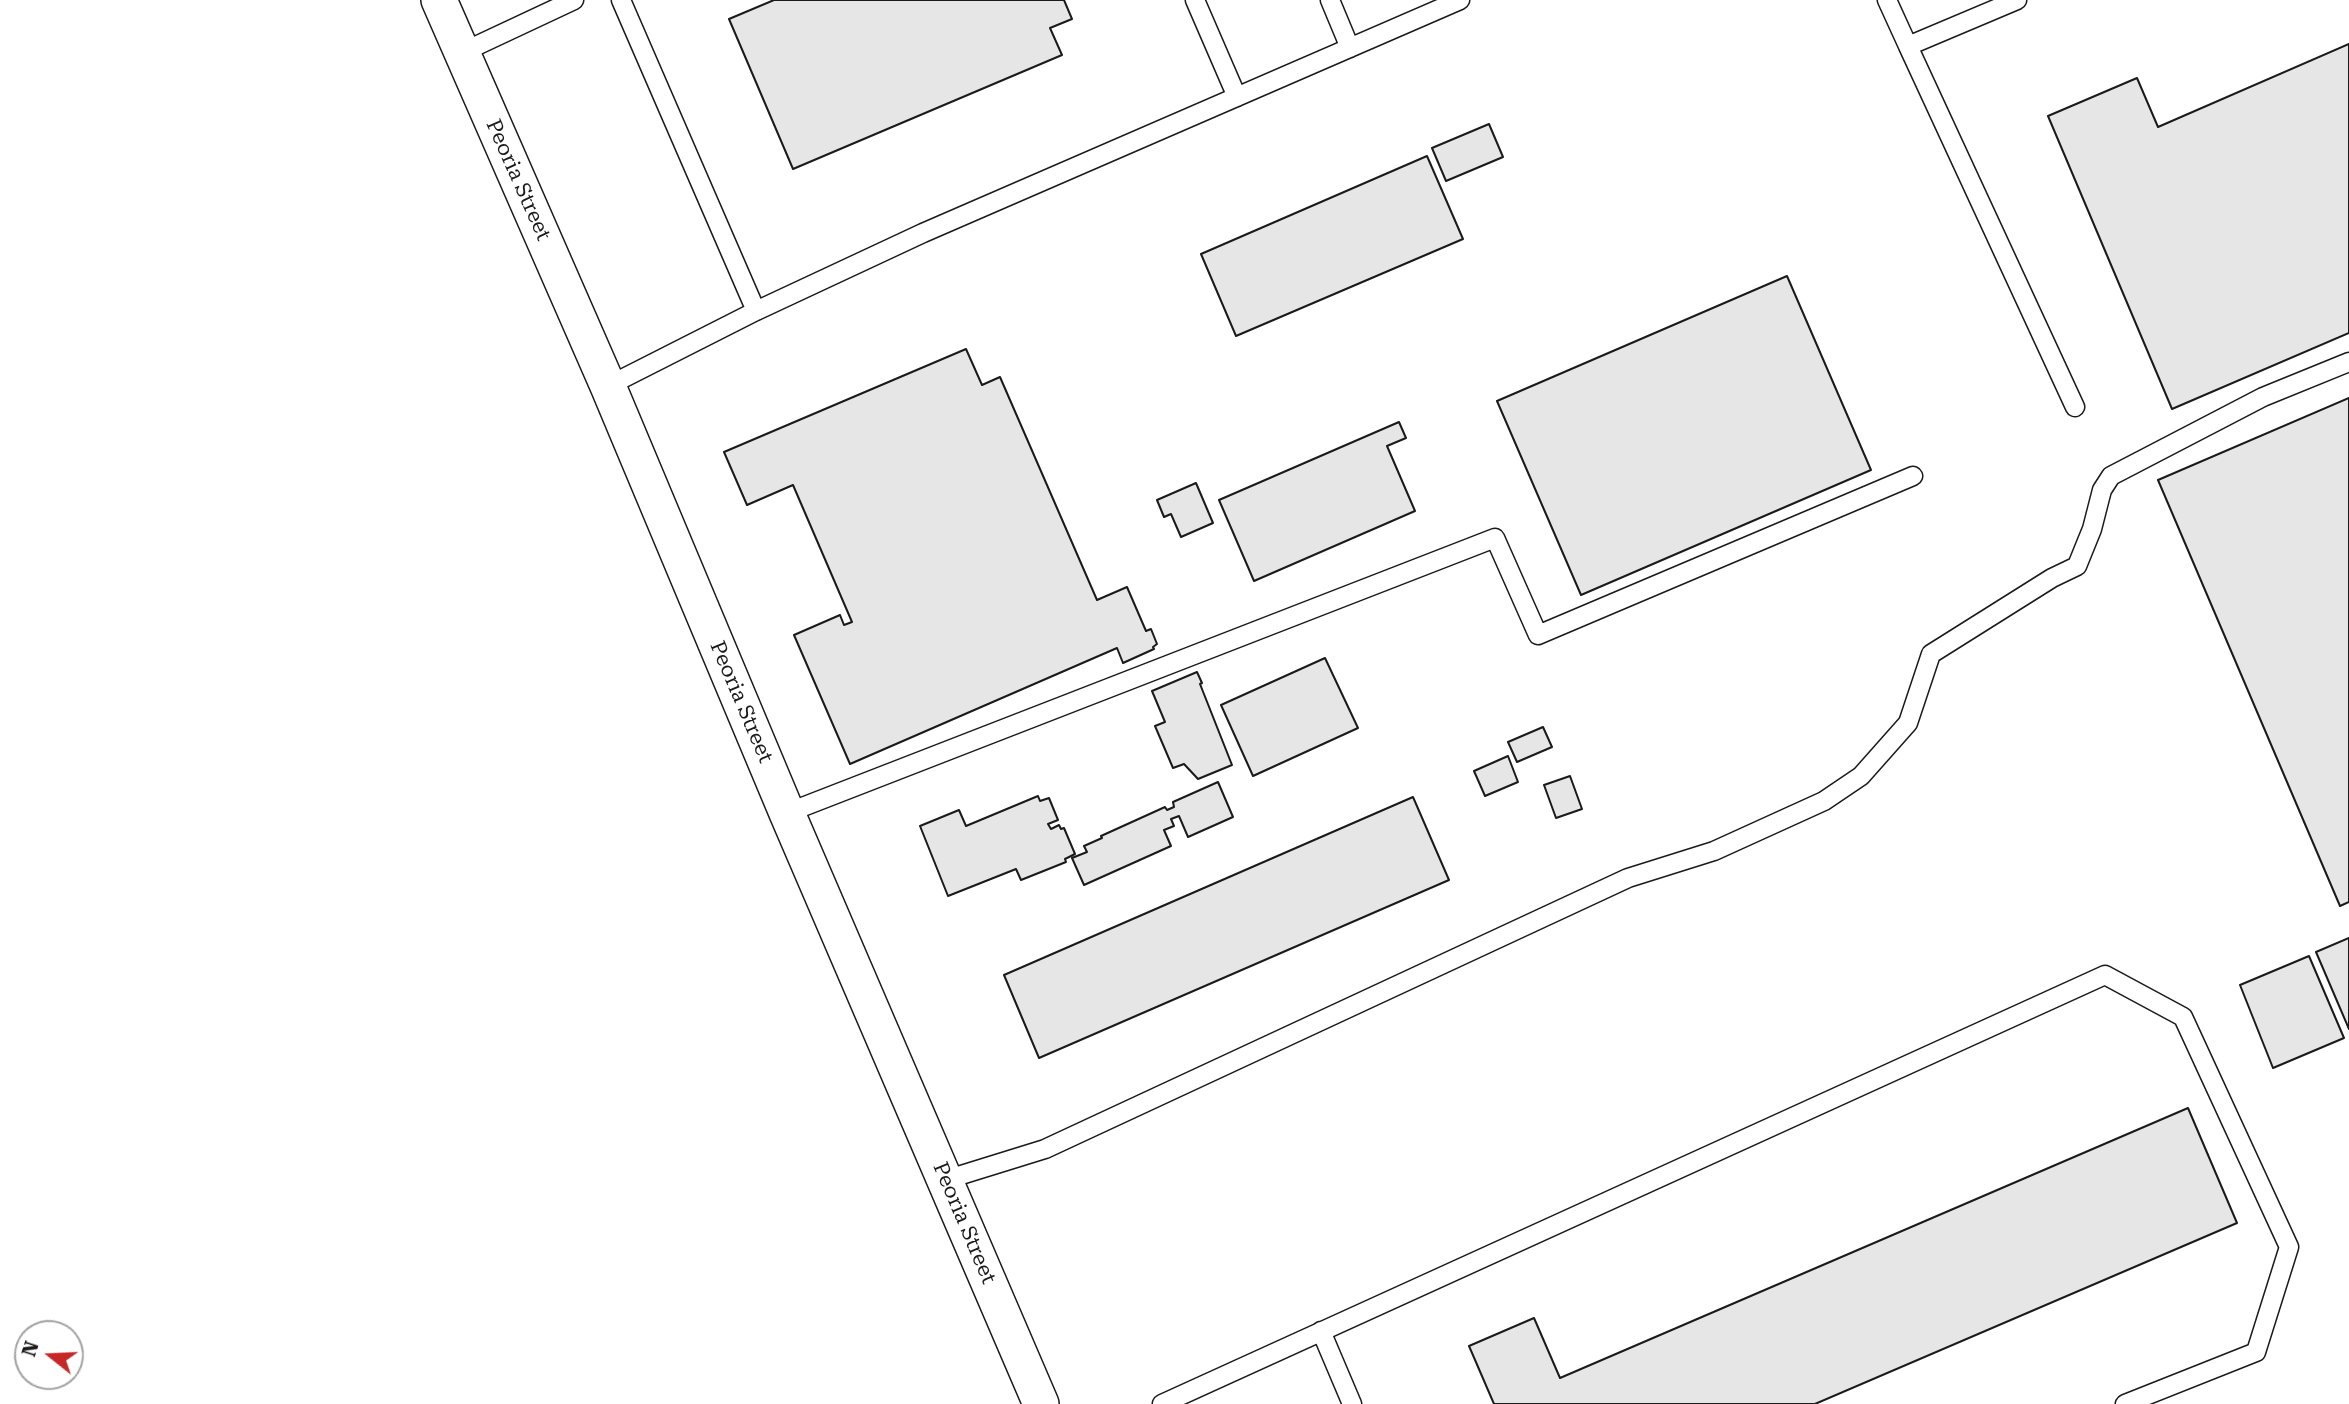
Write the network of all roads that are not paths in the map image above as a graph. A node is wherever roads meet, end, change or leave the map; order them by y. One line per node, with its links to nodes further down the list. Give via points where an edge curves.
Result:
1 (439, 0): 11 (street, Peoria Street)
2 (574, 0): 11 (lane)
3 (621, 0): 13 (lane)
4 (1195, 0): 12 (lane)
5 (1329, 0): 10 (lane)
6 (1460, 0): 10 (lane)
7 (1887, 0): 9 (lane)
8 (2017, 0): 9 (lane)
9 (1908, 47): 16 (lane)
10 (1350, 48): 12 (lane)
11 (461, 53): 15 (street, Peoria Street)
12 (1237, 97): 13 (lane)
13 (755, 311): 15 (lane)
14 (2349, 362): 19 (lane, via 2263,397 2110,476 2077,565 1931,654 1908,723 1861,776 1824,801 1714,851 1628,878 1045,1149)
15 (608, 386): 18 (street, Peoria Street)
16 (2075, 407)
17 (1913, 476): 18 (lane, via 1538,635 1495,538)
18 (787, 813): 19 (street, Peoria Street)
19 (945, 1180): 21 (street, Peoria Street)
20 (1321, 1331): 22 (lane); 23 (lane); 24 (lane, via 2105,975 2183,1017 2289,1247 2256,1352)
21 (1041, 1404)
22 (1162, 1404)
23 (1352, 1404)
24 (2125, 1404)

